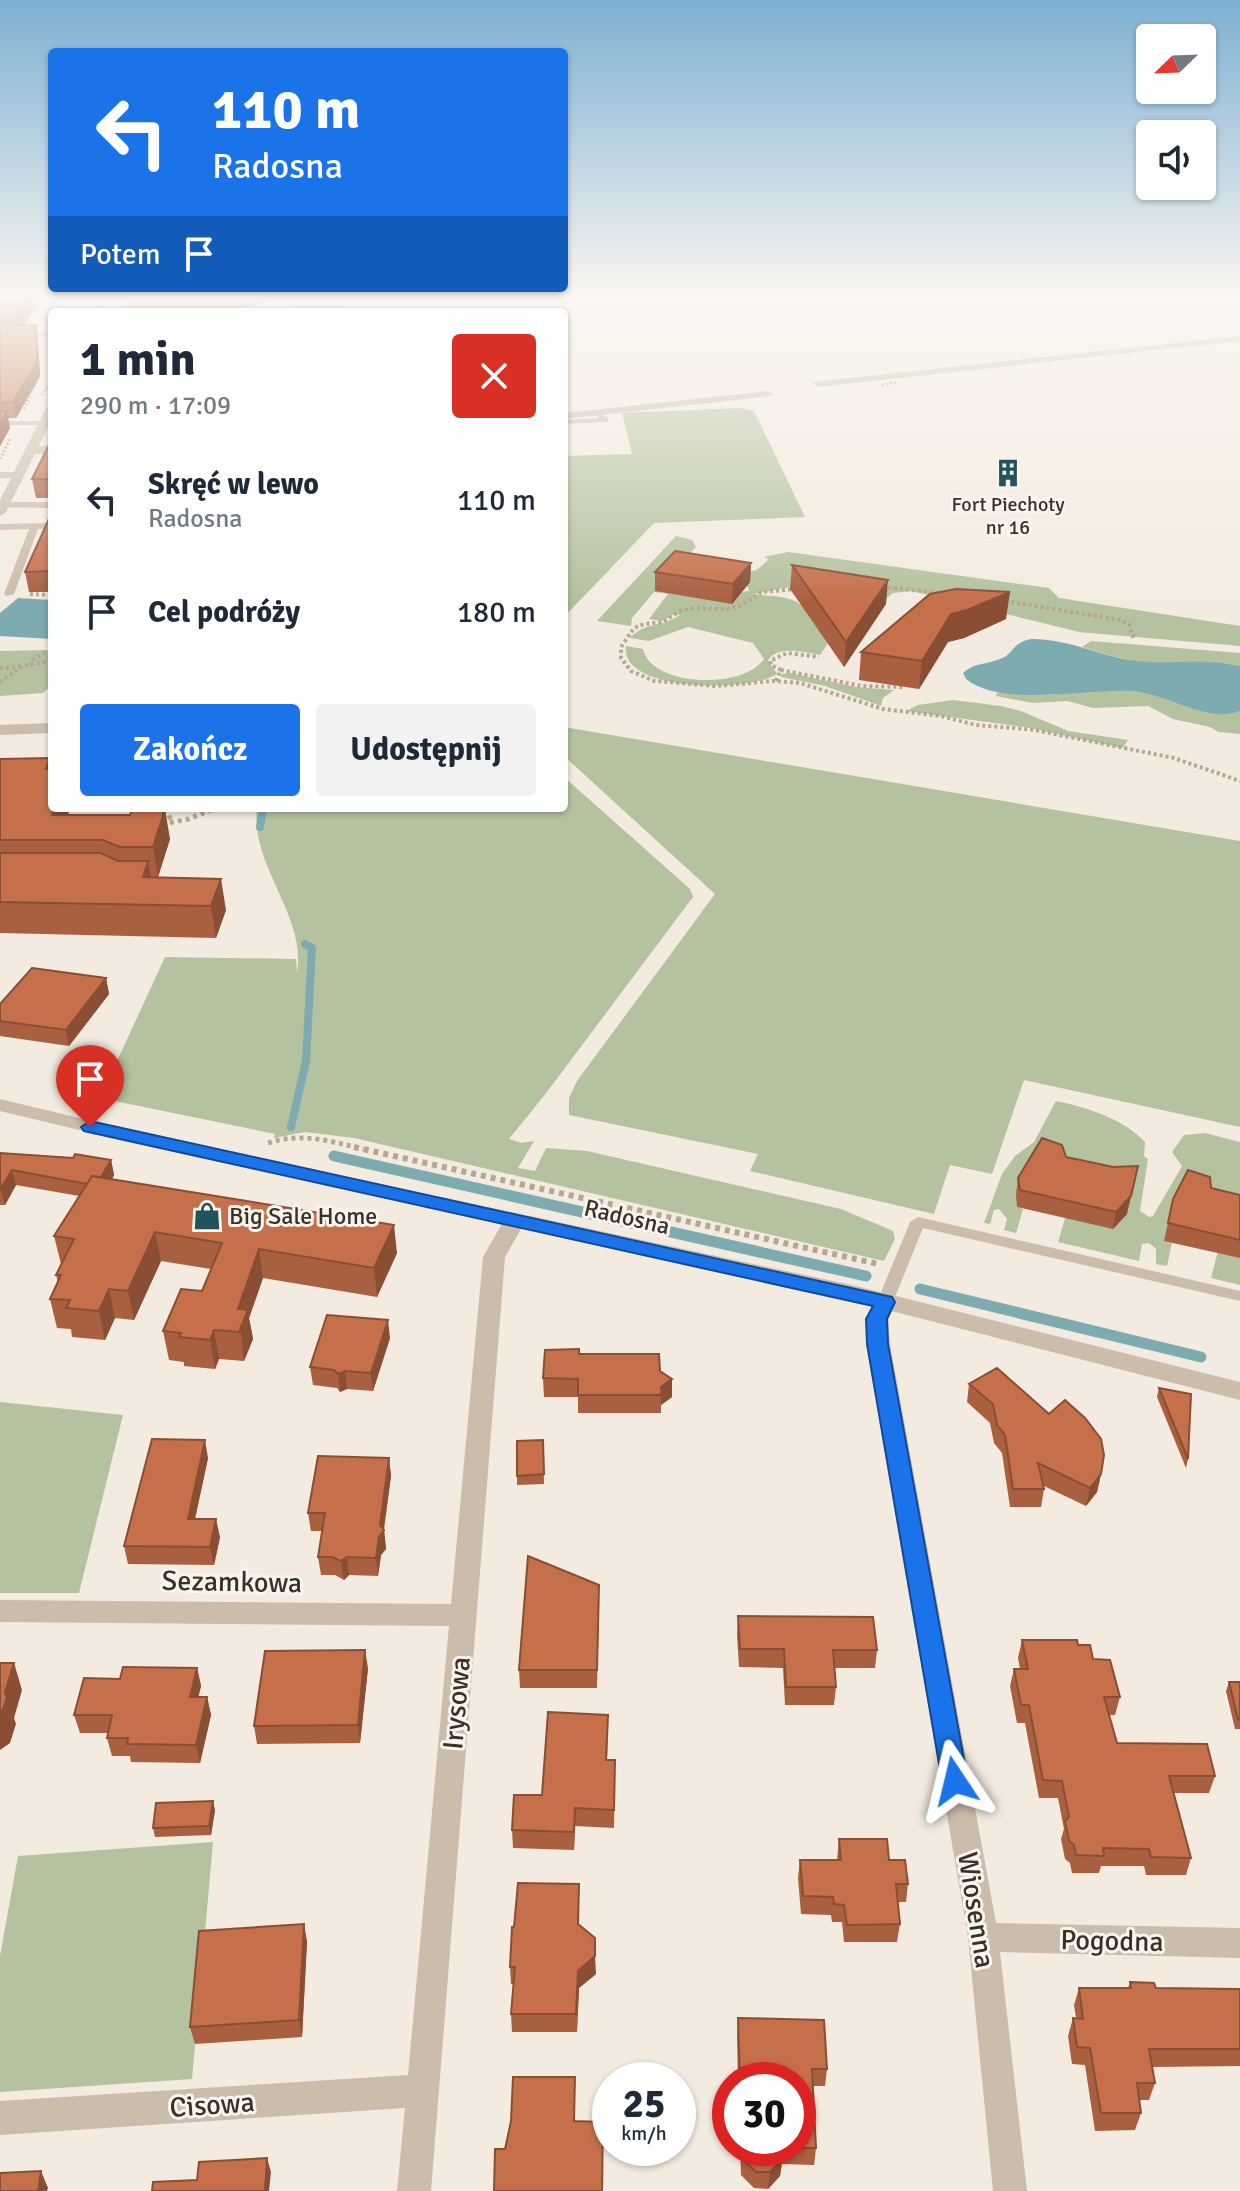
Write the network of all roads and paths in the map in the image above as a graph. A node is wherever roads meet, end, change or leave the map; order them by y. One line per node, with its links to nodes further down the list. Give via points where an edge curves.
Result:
1 (29, 398): 3 (path)
2 (730, 398): 5 (street)
3 (22, 412)
4 (48, 417): 7 (street)
5 (568, 418)
6 (0, 423): 7 (lane)
7 (45, 423): 8 (street)
8 (32, 450): 9 (street); 11 (street)
9 (48, 450)
10 (0, 475): 11 (lane)
11 (19, 475): 13 (street)
12 (48, 505): 13 (lane)
13 (2, 509)
14 (48, 526): 16 (lane)
15 (0, 527): 16 (lane)
16 (34, 527): 19 (lane)
17 (872, 585): 20 (path)
18 (802, 588): 30 (path, via 761,592 727,609 680,611 663,622 634,628 621,647 621,658 631,671 654,681 715,686)
19 (9, 594)
20 (955, 594)
21 (998, 600): 22 (path, via 1121,620 1129,624)
22 (1134, 640)
23 (45, 652): 26 (path)
24 (819, 657): 29 (path, via 776,656 771,665)
25 (48, 662): 26 (path)
26 (32, 665): 27 (path)
27 (23, 666): 28 (path); 31 (path)
28 (0, 668)
29 (781, 670): 30 (path); 32 (path, via 862,686)
30 (776, 681): 35 (path, via 821,687 883,709 1035,730 1174,758)
31 (0, 682)
32 (904, 687)
33 (48, 728): 34 (street)
34 (0, 730)
35 (1240, 781)
36 (168, 812): 38 (path)
37 (204, 812): 38 (path)
38 (172, 823): 39 (path)
39 (158, 825)
40 (0, 1105): 42 (street, Radosna)
41 (268, 1143): 43 (path, via 289,1136 316,1138)
42 (515, 1220): 45 (street, Radosna); 48 (street, Irysowa, via 494,1257)
43 (899, 1269): 44 (lane, via 918,1222); 45 (lane)
44 (1240, 1296)
45 (885, 1302): 46 (street, Radosna); 49 (street, Wiosenna, via 877,1319 878,1344)
46 (1240, 1391)
47 (0, 1611): 48 (street, Sezamkowa)
48 (464, 1615): 51 (street, Irysowa)
49 (983, 1937): 50 (street, Pogodna); 54 (street, Wiosenna)
50 (1240, 1943)
51 (424, 2090): 52 (street, Cisowa); 53 (street, Irysowa)
52 (0, 2118)
53 (414, 2191)
54 (1010, 2191)

